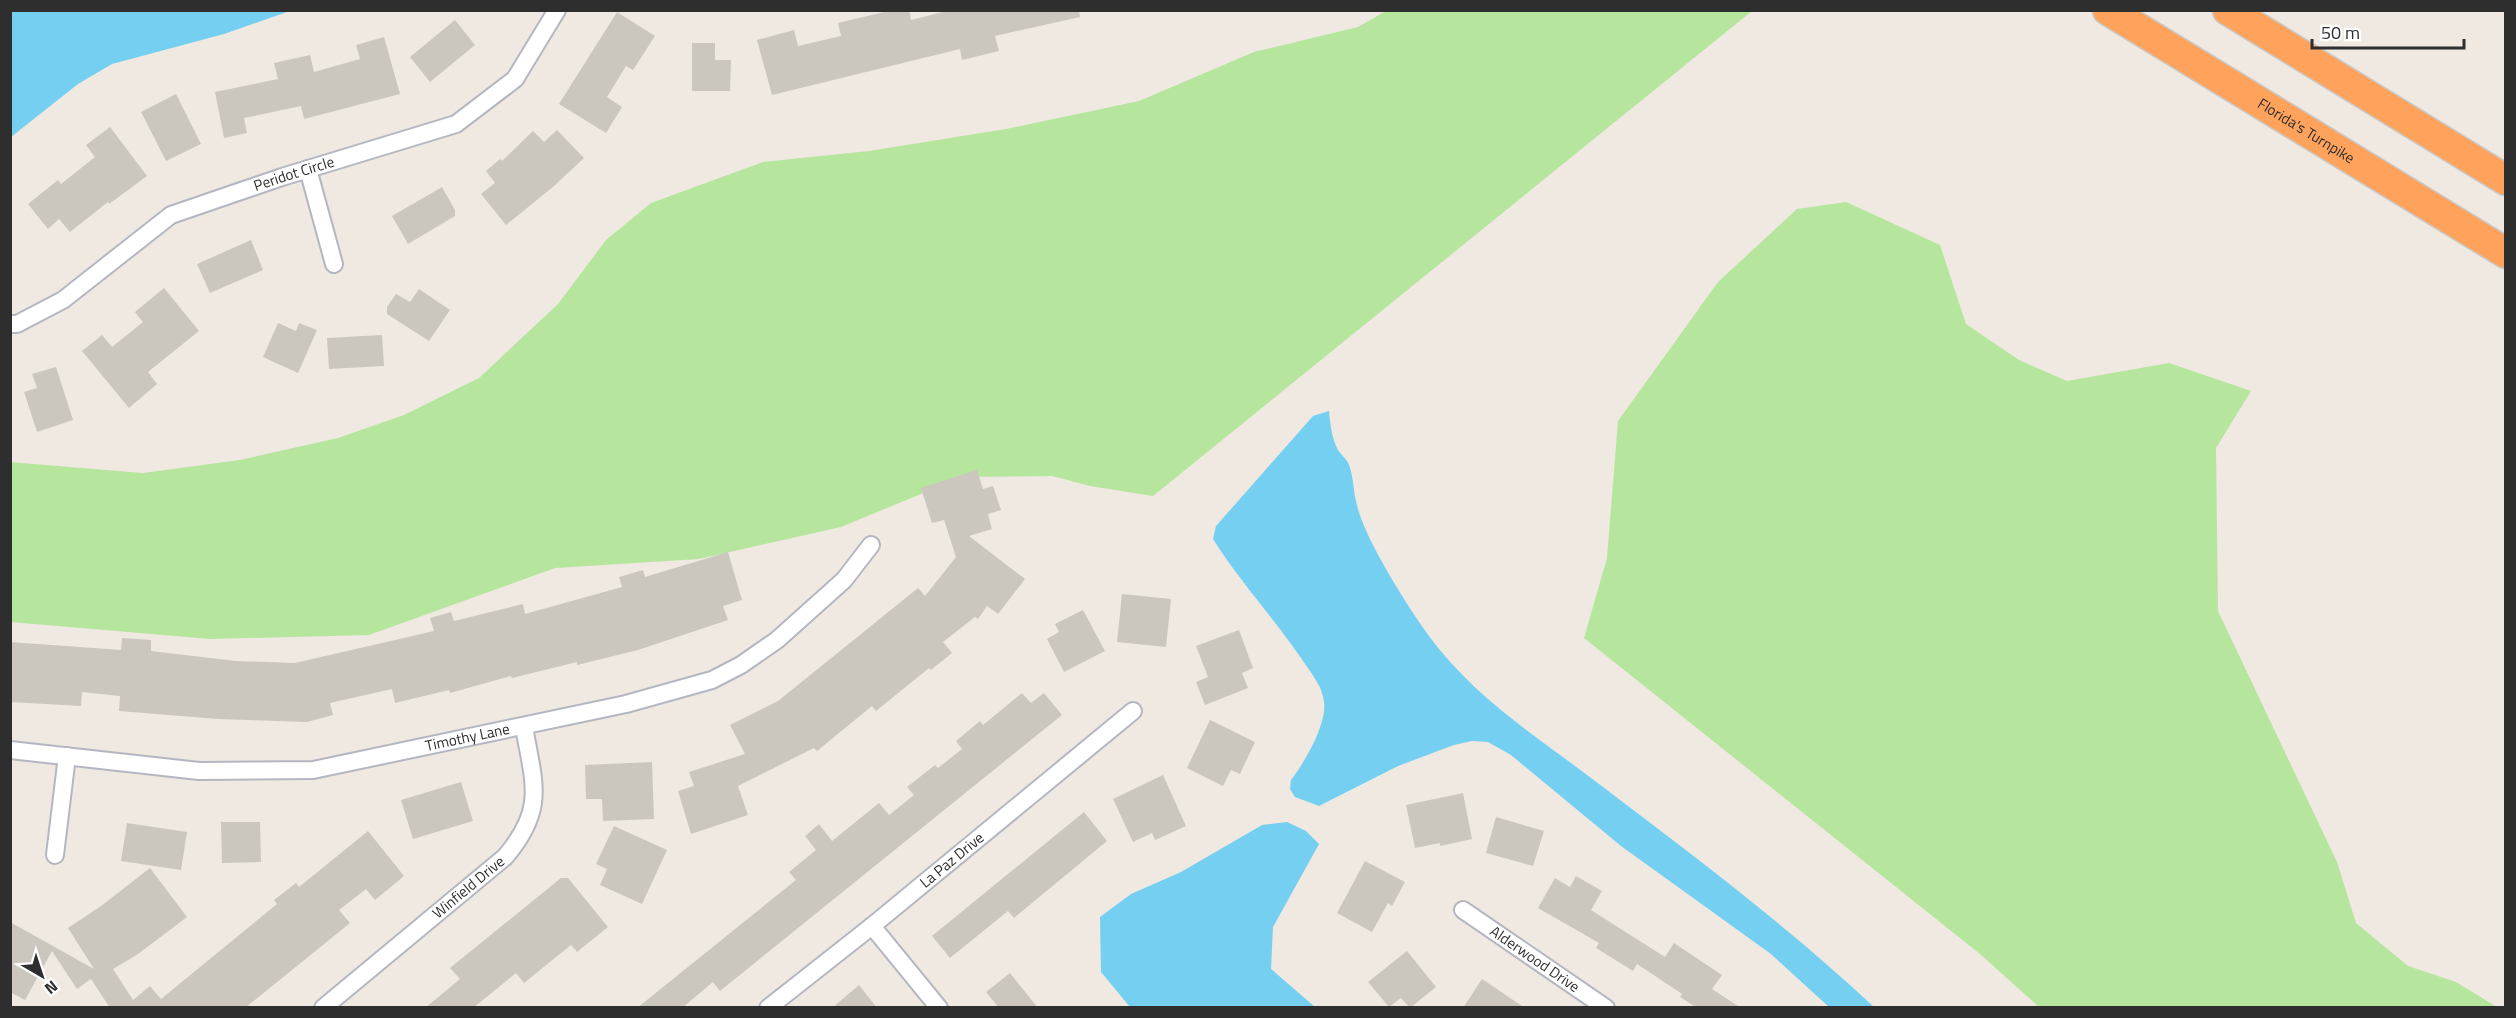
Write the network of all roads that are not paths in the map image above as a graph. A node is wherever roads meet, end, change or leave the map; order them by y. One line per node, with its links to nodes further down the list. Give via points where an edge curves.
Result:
1 (556, 10): 4 (street, Peridot Circle, via 515,80 456,124)
2 (2108, 10): 6 (highway, Florida's Turnpike)
3 (2228, 10): 5 (highway)
4 (308, 169): 7 (street); 8 (street, Peridot Circle, via 171,215 63,300)
5 (2505, 180)
6 (2505, 253)
7 (333, 264)
8 (10, 324)
9 (871, 545): 11 (street, Timothy Lane, via 844,580 777,640 741,665 712,680 676,691)
10 (1133, 711): 16 (street, La Paz Drive)
11 (524, 727): 13 (street, Timothy Lane, via 313,770 199,771); 17 (street, Winfield Drive, via 535,789 532,814 522,837 505,857)
12 (10, 750): 13 (street, Timothy Lane)
13 (67, 756): 14 (street)
14 (55, 855)
15 (1463, 910): 20 (street, Alderwood Drive)
16 (872, 926): 18 (street, La Paz Drive); 19 (street)
17 (323, 1008)
18 (768, 1008)
19 (939, 1008)
20 (1606, 1008)

